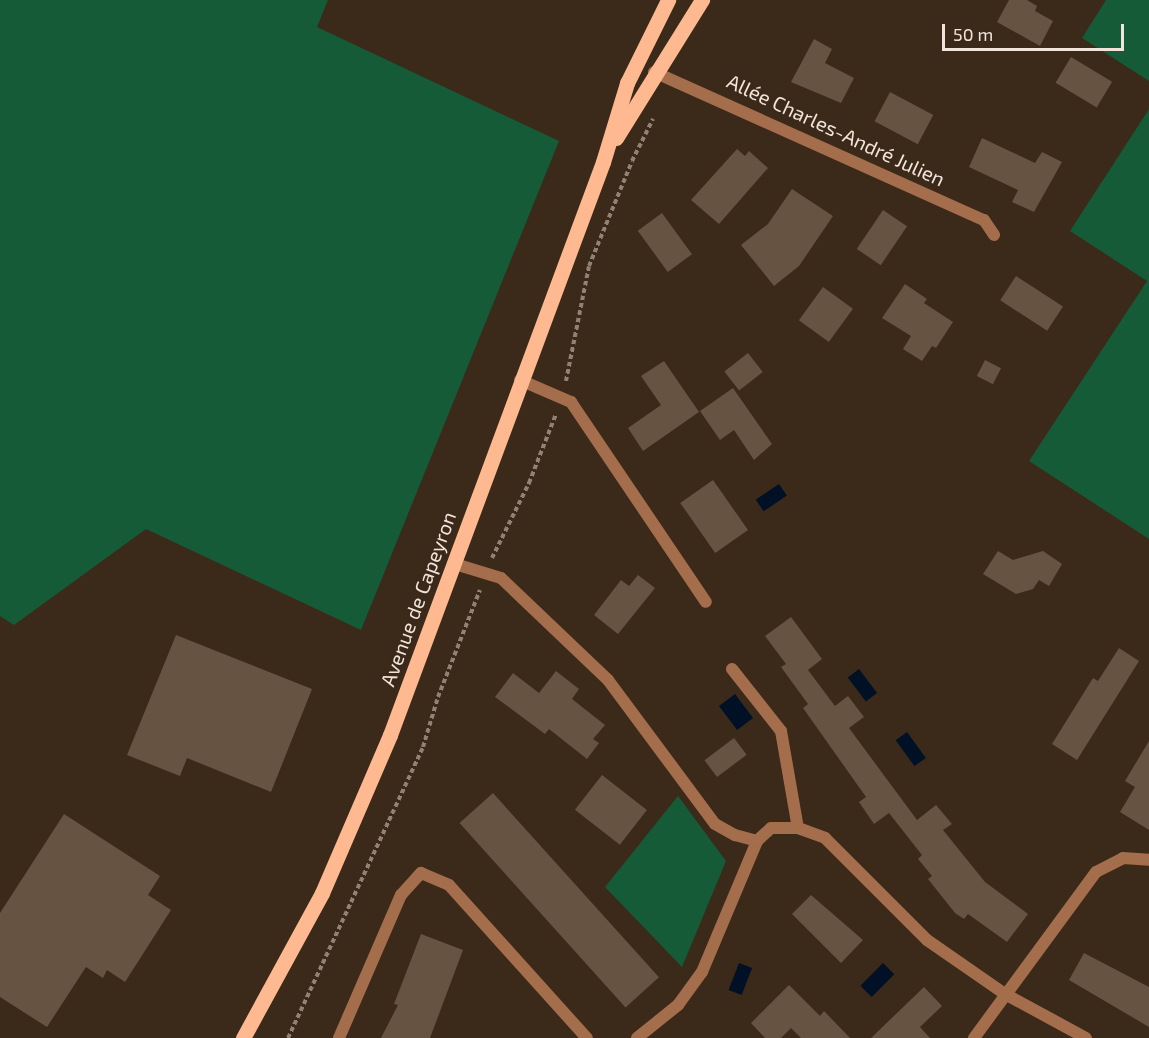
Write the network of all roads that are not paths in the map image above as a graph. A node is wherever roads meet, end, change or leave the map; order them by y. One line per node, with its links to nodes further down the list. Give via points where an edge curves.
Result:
1 (668, 0): 4 (main road, Avenue de Capeyron, via 627,83)
2 (702, 0): 3 (main road, Avenue de Capeyron)
3 (654, 72): 4 (main road, Avenue de Capeyron); 5 (street, Allée Charles-André Julien, via 984,220)
4 (603, 162): 6 (main road, Avenue de Capeyron)
5 (994, 235)
6 (520, 380): 7 (main road, Avenue de Capeyron); 8 (street, via 571,402)
7 (455, 564): 11 (street, via 501,578 608,680 715,824 735,835); 14 (main road, Avenue de Capeyron, via 390,735 322,893)
8 (706, 602)
9 (732, 669): 10 (street, via 781,731)
10 (798, 828): 11 (street, via 771,828); 13 (street, via 825,838 927,940)
11 (757, 840): 17 (street, via 702,972 678,1005)
12 (1149, 860): 13 (street, via 1123,858 1096,872)
13 (1005, 994): 18 (street); 19 (street)
14 (243, 1038)
15 (339, 1038): 16 (street, via 401,896 421,873 449,885)
16 (587, 1038)
17 (637, 1038)
18 (974, 1038)
19 (1086, 1038)

